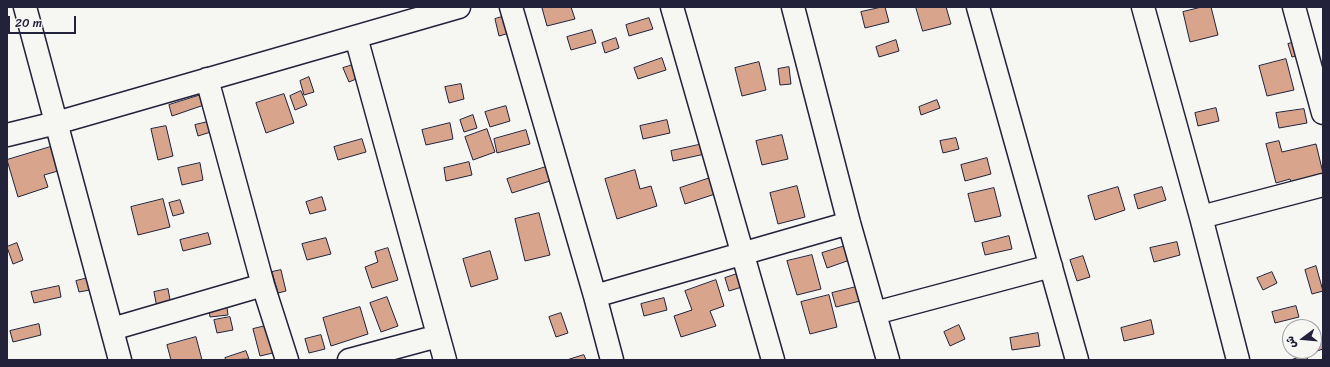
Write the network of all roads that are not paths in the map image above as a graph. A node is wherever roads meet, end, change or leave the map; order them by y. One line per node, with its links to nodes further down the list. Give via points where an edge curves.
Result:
1 (25, 7): 12 (street)
2 (460, 7): 9 (street)
3 (511, 7): 20 (street)
4 (672, 7): 17 (street)
5 (793, 7): 16 (street)
6 (978, 7): 18 (street)
7 (1143, 7): 15 (street)
8 (1294, 7): 11 (street)
9 (356, 37): 10 (street); 23 (street)
10 (207, 80): 12 (street); 19 (street)
11 (1323, 113)
12 (56, 123): 13 (street); 22 (street)
13 (7, 135)
14 (1323, 185): 15 (street)
15 (1201, 218): 32 (street)
16 (849, 223): 17 (street); 21 (street)
17 (742, 254): 20 (street); 29 (street)
18 (1051, 266): 21 (street); 31 (street)
19 (263, 285): 22 (street); 25 (street)
20 (595, 296): 28 (street)
21 (875, 313): 30 (street)
22 (112, 329): 24 (street)
23 (438, 336): 26 (street); 27 (street)
24 (120, 360)
25 (287, 360)
26 (349, 360)
27 (445, 360)
28 (612, 360)
29 (773, 360)
30 (888, 360)
31 (1077, 360)
32 (1238, 360)

